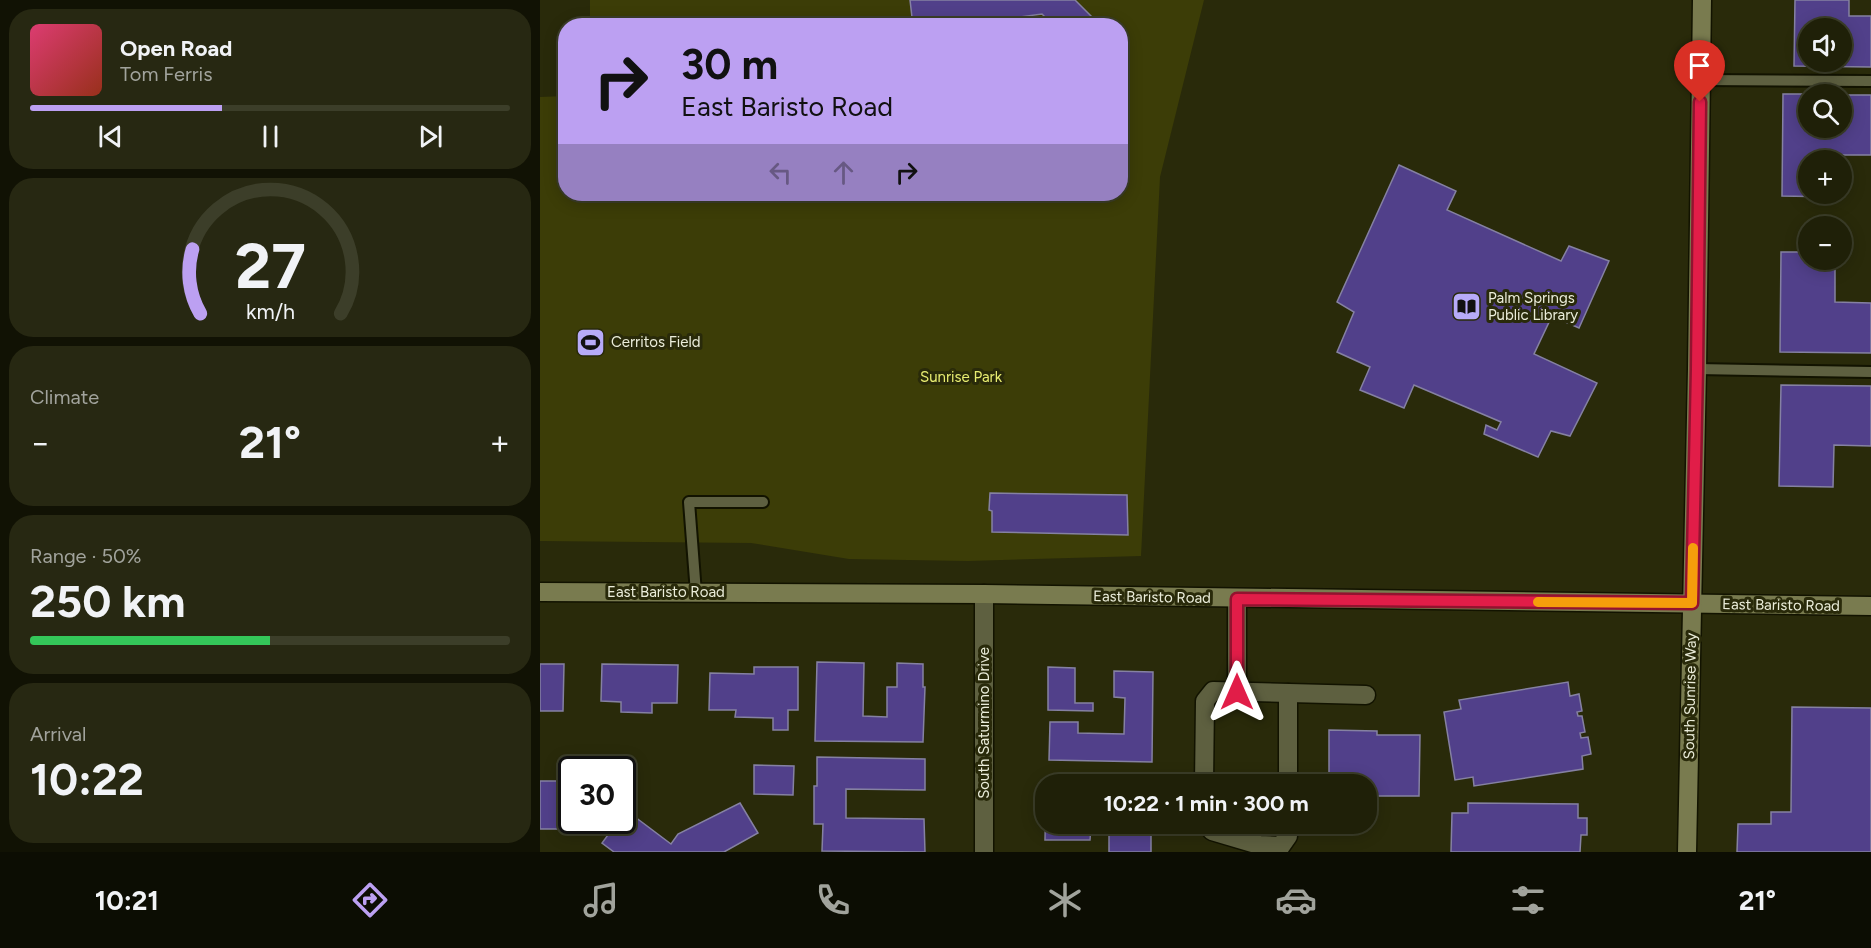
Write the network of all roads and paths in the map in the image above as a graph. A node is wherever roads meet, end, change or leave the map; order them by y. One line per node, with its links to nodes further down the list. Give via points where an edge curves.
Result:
1 (1702, 0): 2 (street, South Sunrise Way)
2 (1701, 80): 3 (lane); 4 (street, South Sunrise Way)
3 (1871, 81)
4 (1697, 369): 5 (lane); 11 (street, South Sunrise Way)
5 (1871, 372)
6 (763, 502): 8 (lane, via 689,502)
7 (540, 592): 8 (street, East Baristo Road)
8 (696, 592): 9 (street, East Baristo Road)
9 (984, 594): 10 (street, East Baristo Road); 20 (street, South Saturmino Drive)
10 (1237, 599): 11 (street, East Baristo Road); 13 (street)
11 (1692, 603): 12 (street, East Baristo Road); 21 (street, South Sunrise Way)
12 (1871, 606)
13 (1237, 692): 14 (street); 16 (street, via 1213,692 1205,701)
14 (1288, 693): 15 (street); 17 (street)
15 (1366, 695)
16 (1204, 774)
17 (1288, 774)
18 (1221, 834): 19 (street, via 1258,845 1281,846)
19 (1288, 834)
20 (984, 852)
21 (1688, 852)

